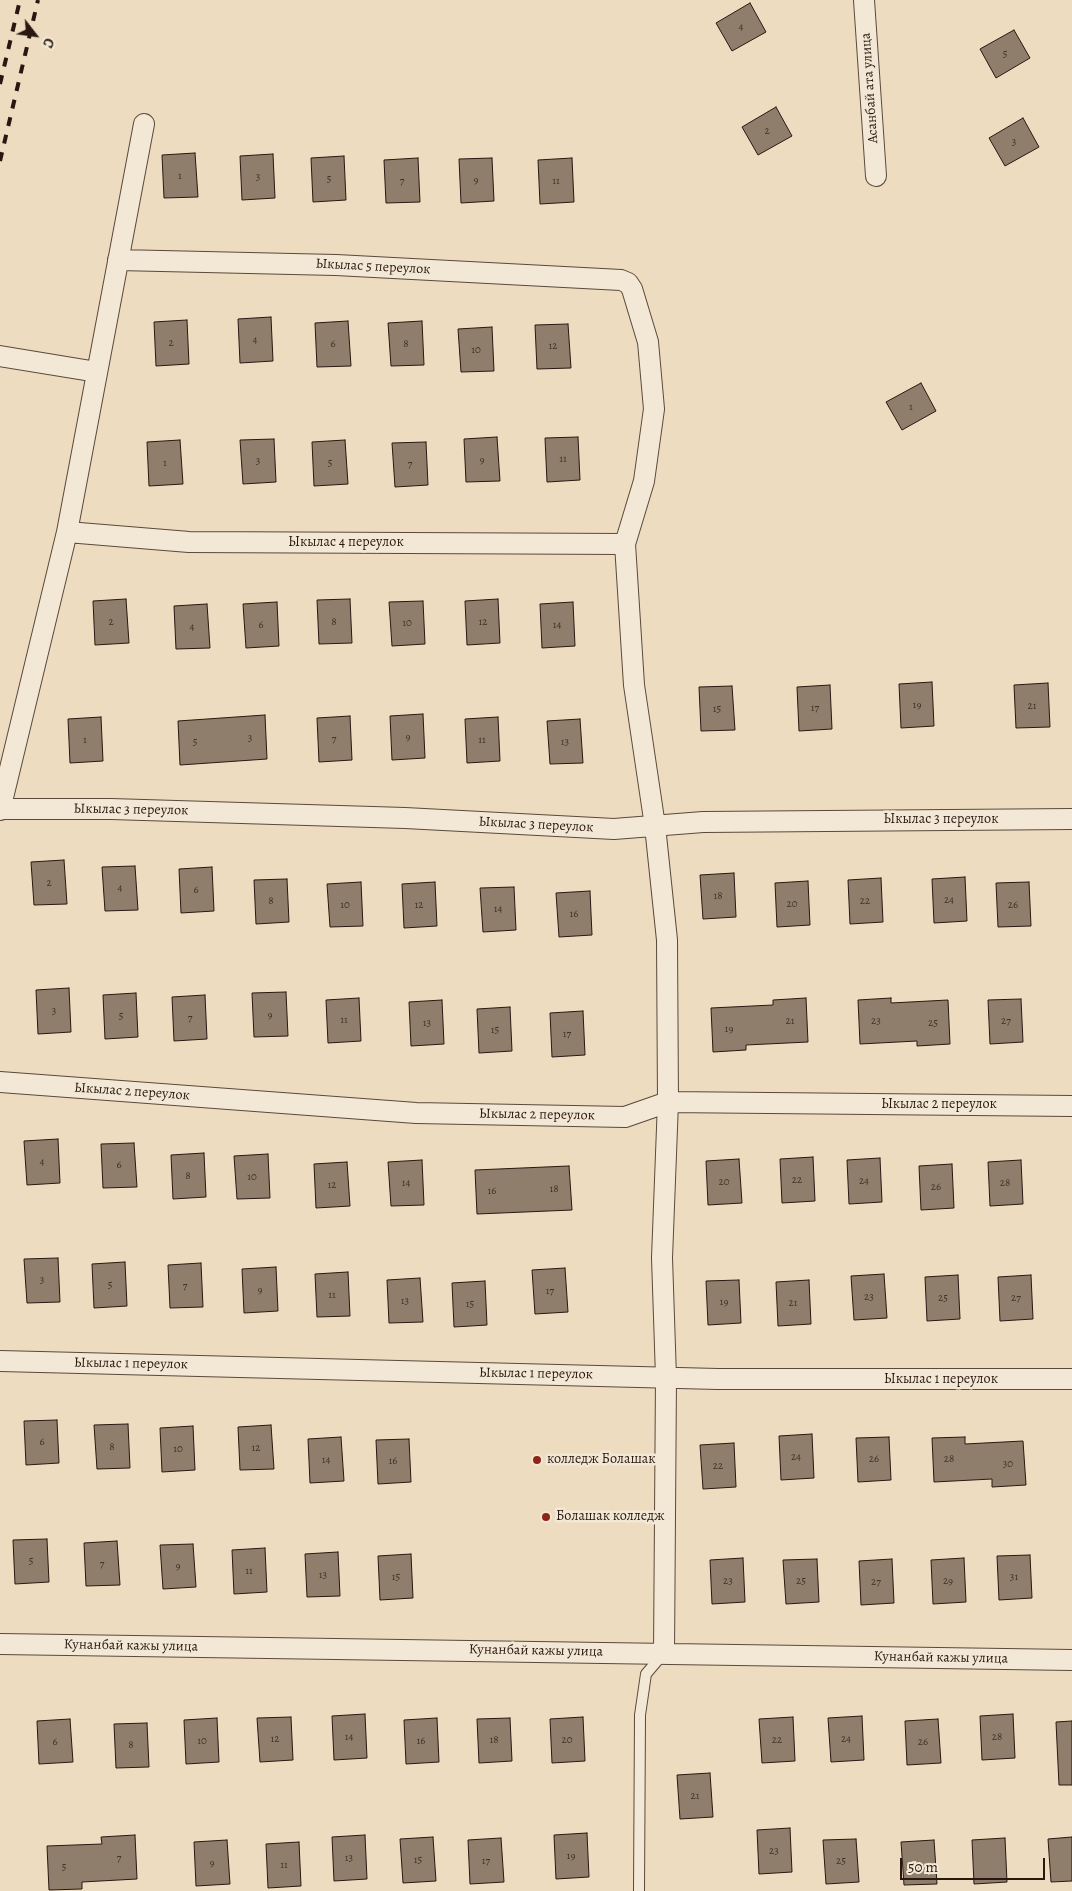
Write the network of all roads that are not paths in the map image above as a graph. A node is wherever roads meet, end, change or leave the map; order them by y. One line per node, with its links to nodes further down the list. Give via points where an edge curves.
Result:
1 (864, 0): 3 (street, Асанбай ата улица)
2 (144, 124): 4 (street)
3 (876, 176)
4 (118, 260): 6 (street); 8 (street, Ыкылас 5 переулок, via 336,265 621,280 628,283 648,342 654,409 644,480)
5 (0, 356): 6 (street)
6 (97, 372): 7 (street)
7 (67, 532): 8 (street, Ыкылас 4 переулок, via 189,542); 9 (street)
8 (625, 544): 11 (street, via 634,685)
9 (0, 809): 11 (street, Ыкылас 3 переулок, via 111,809 395,818 614,829)
10 (1072, 819): 11 (street, Ыкылас 3 переулок, via 703,822)
11 (655, 826): 13 (street, via 666,940)
12 (0, 1082): 13 (street, Ыкылас 2 переулок, via 416,1113 625,1117)
13 (668, 1102): 14 (street, Ыкылас 2 переулок); 16 (street, via 662,1258)
14 (1072, 1106)
15 (0, 1361): 16 (street, Ыкылас 1 переулок)
16 (666, 1377): 17 (street, Ыкылас 1 переулок, via 718,1380); 19 (street)
17 (1072, 1379)
18 (0, 1644): 19 (street, Кунанбай кажы улица)
19 (664, 1653): 20 (street, Кунанбай кажы улица); 21 (lane, via 646,1674 640,1715)
20 (1072, 1660)
21 (639, 1891)

